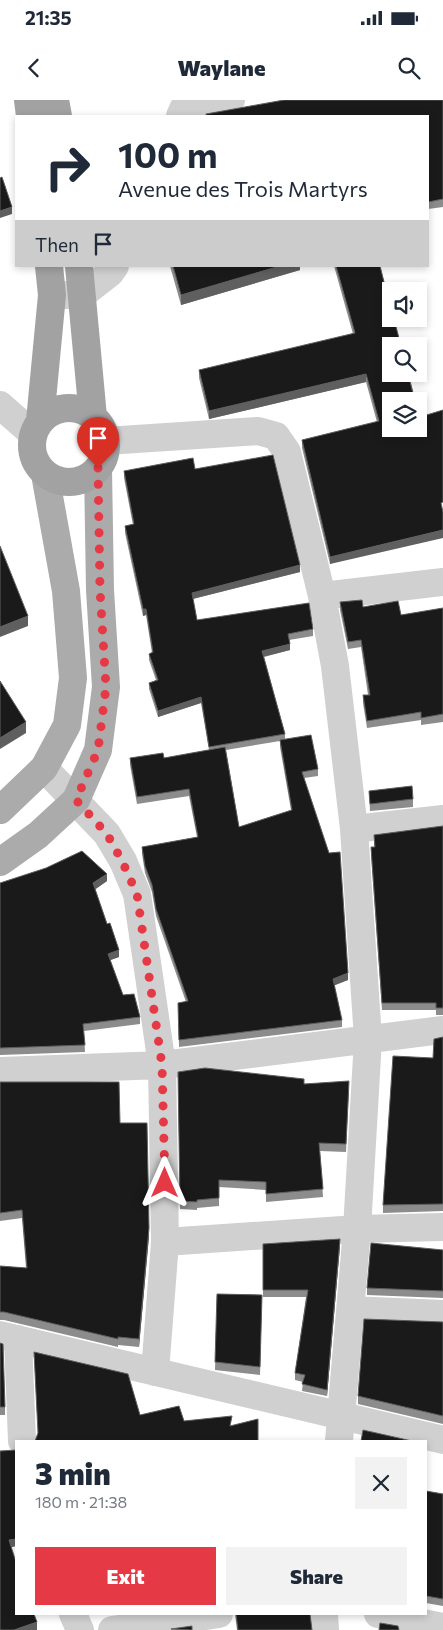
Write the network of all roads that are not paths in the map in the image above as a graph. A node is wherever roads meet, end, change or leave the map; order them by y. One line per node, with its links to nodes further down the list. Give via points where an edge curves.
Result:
1 (28, 100): 4 (highway)
2 (55, 100): 5 (highway)
3 (231, 100): 6 (street, via 184,107)
4 (30, 115)
5 (58, 115)
6 (180, 115)
7 (49, 267): 10 (highway)
8 (79, 267): 11 (highway)
9 (114, 267): 11 (street)
10 (52, 295): 11 (street); 14 (highway)
11 (82, 295): 13 (highway)
12 (0, 405): 14 (street)
13 (93, 417): 14 (highway, via 80,410 66,408 51,412); 15 (highway, via 102,428)
14 (37, 428): 17 (highway, via 32,448 36,463)
15 (106, 441): 16 (highway, via 105,456); 19 (street, via 258,431 276,436 287,452)
16 (98, 468): 17 (highway, via 86,478 72,482); 21 (main road, via 106,687 98,750)
17 (46, 474): 20 (main road, via 66,591 73,678 67,725)
18 (443, 582): 19 (street)
19 (322, 596): 24 (street, via 335,666)
20 (44, 768): 21 (street); 22 (main road)
21 (76, 800): 25 (main road, via 38,835); 28 (street, via 107,834 137,894)
22 (0, 810)
23 (443, 820): 24 (street)
24 (354, 829): 27 (street)
25 (0, 862)
26 (443, 1030): 27 (street)
27 (368, 1039): 28 (street); 31 (street)
28 (162, 1065): 29 (street); 32 (street)
29 (0, 1071)
30 (443, 1227): 31 (street)
31 (357, 1229): 32 (street); 33 (street)
32 (165, 1242): 36 (street)
33 (352, 1310): 34 (street); 37 (street)
34 (443, 1314)
35 (9, 1337): 36 (street); 38 (street)
36 (155, 1372): 37 (street)
37 (340, 1429): 39 (street)
38 (22, 1440)
39 (443, 1440)
40 (73, 1615): 45 (street)
41 (212, 1615): 46 (street)
42 (324, 1615): 47 (street)
43 (383, 1615): 44 (street)
44 (443, 1627)
45 (80, 1630)
46 (112, 1630)
47 (325, 1630)

